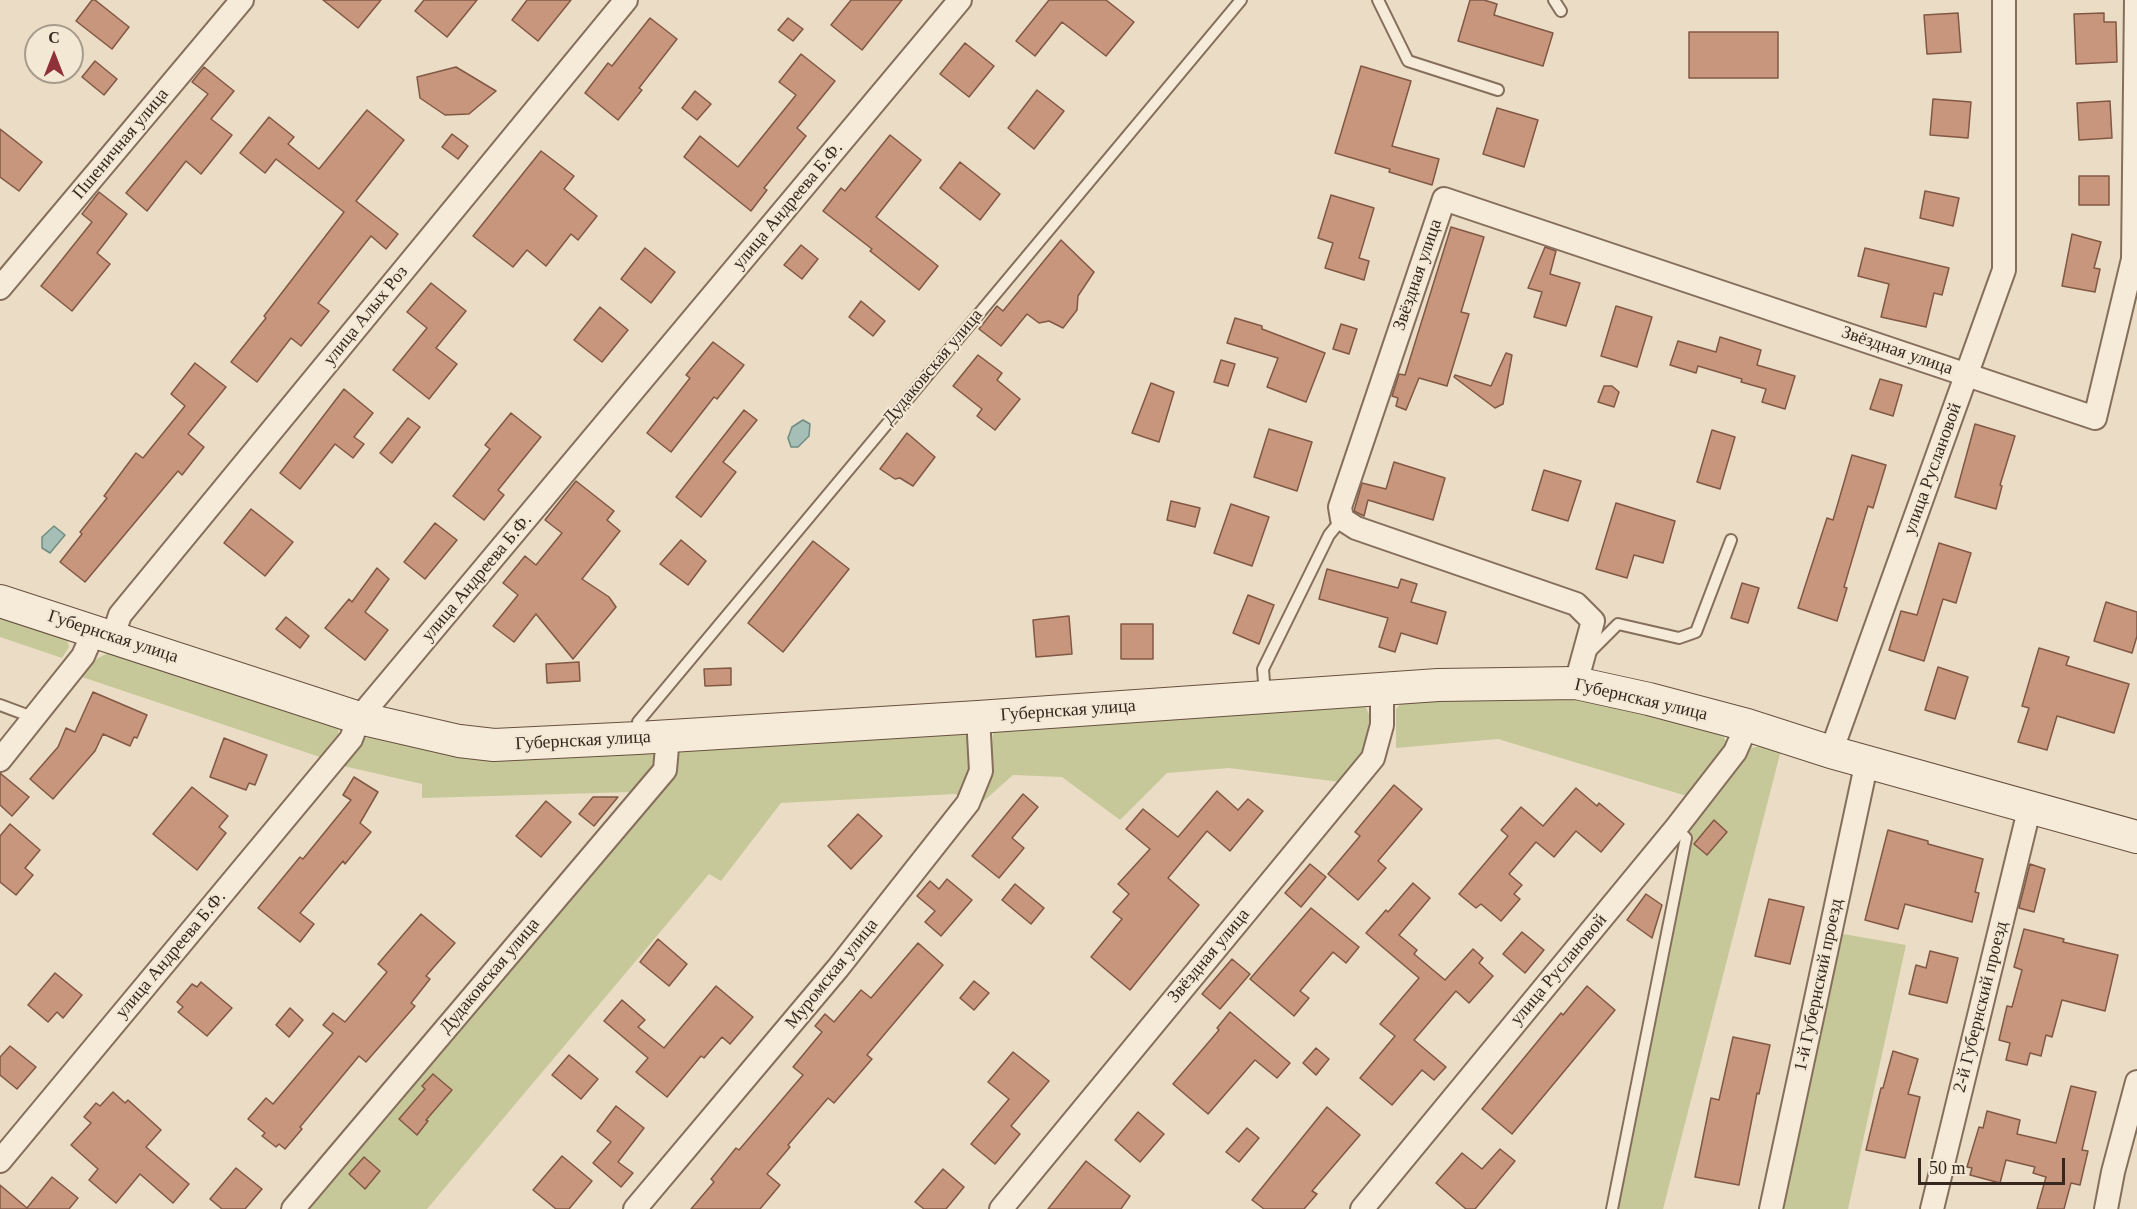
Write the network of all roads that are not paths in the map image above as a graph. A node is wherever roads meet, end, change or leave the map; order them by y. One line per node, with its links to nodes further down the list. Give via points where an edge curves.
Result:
1 (242, 0): 11 (street, Пшеничная улица)
2 (626, 0): 16 (street, улица Алых Роз)
3 (960, 0): 23 (street, улица Андреева Б.Ф.)
4 (1240, 0): 26 (lane, Дудаковская улица, via 638,722)
5 (1378, 0): 10 (lane, via 1408,61)
6 (1554, 0): 9 (lane)
7 (2004, 0): 12 (street, улица Руслановой, via 2004,270)
8 (2136, 0): 12 (street, via 2133,259 2095,418)
9 (1561, 11)
10 (1498, 90)
11 (0, 288)
12 (1966, 374): 13 (street, Звёздная улица, via 1444,199 1340,507); 27 (street, улица Руслановой)
13 (1342, 519): 17 (street, via 1356,528 1576,604 1593,621); 19 (lane, via 1329,535 1263,669)
14 (1731, 540): 17 (lane, via 1696,632 1679,638 1618,624)
15 (0, 601): 16 (street, Губернская улица)
16 (103, 634): 22 (street, улица Алых Роз); 23 (street, Губернская улица)
17 (1580, 671): 18 (street, Губернская улица); 24 (street, Губернская улица, via 1649,699)
18 (1382, 689): 19 (street, Губернская улица); 37 (street, Звёздная улица, via 1382,725 1373,758)
19 (1265, 698): 21 (street, Губернская улица)
20 (0, 705): 22 (lane)
21 (978, 717): 25 (street, Губернская улица); 36 (street, Муромская улица, via 981,771 968,803 838,968)
22 (35, 718): 28 (street, улица Алых Роз)
23 (359, 718): 26 (street, Губернская улица, via 494,745); 34 (street, улица Андреева Б.Ф., via 351,739)
24 (1747, 725): 27 (street, Губернская улица); 31 (street, улица Руслановой, via 1735,752)
25 (669, 736): 26 (street, Губернская улица); 35 (street, Дудаковская улица, via 665,770)
26 (638, 738)
27 (1831, 752): 29 (street, Губернская улица)
28 (0, 760)
29 (1867, 761): 30 (street, Губернская улица); 40 (street, 1-й Губернский проезд)
30 (2030, 806): 32 (street, Губернская улица); 41 (street, 2-й Губернский проезд)
31 (1676, 828): 38 (street, улица Руслановой); 39 (lane, via 1686,838)
32 (2137, 837)
33 (2137, 1082): 42 (street)
34 (0, 1161)
35 (293, 1209)
36 (634, 1209)
37 (1001, 1209)
38 (1362, 1209)
39 (1612, 1209)
40 (1771, 1209)
41 (1932, 1209)
42 (2106, 1209)

